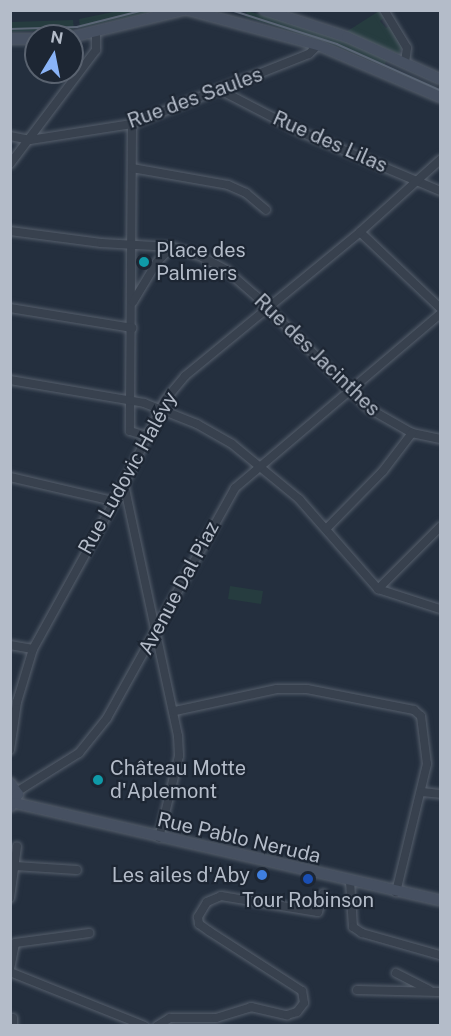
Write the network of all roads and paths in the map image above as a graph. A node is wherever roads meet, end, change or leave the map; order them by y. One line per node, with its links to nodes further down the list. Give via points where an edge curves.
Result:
1 (186, 10): 4 (street); 5 (street)
2 (264, 10): 8 (street, via 347,37)
3 (388, 12): 8 (street, via 407,48)
4 (226, 14): 7 (street)
5 (96, 33): 6 (street); 14 (street, via 96,51)
6 (84, 35)
7 (318, 45): 10 (street, Rue des Saules, via 309,54); 11 (street)
8 (405, 62): 9 (street)
9 (441, 79)
10 (220, 90): 12 (street, Rue des Saules); 18 (street, Rue des Lilas, via 303,133)
11 (441, 97)
12 (132, 124): 14 (street, Rue des Saules); 17 (street)
13 (10, 136): 14 (street)
14 (30, 140): 16 (street)
15 (441, 160): 18 (street, Rue Ludovic Halévy)
16 (10, 164)
17 (132, 168): 20 (street, via 228,185 246,193); 23 (street)
18 (419, 182): 19 (street, Rue des Lilas); 22 (street, Rue Ludovic Halévy)
19 (441, 191)
20 (266, 210)
21 (10, 231): 23 (street, Rue des Jacinthes)
22 (360, 232): 27 (street, Rue Ludovic Halévy); 28 (street)
23 (131, 245): 24 (street, Rue des Jacinthes); 25 (street)
24 (172, 246): 25 (street, via 157,262); 27 (street, Rue des Jacinthes, via 226,270)
25 (132, 303): 30 (street)
26 (10, 308): 30 (street)
27 (267, 308): 32 (street, Rue des Jacinthes); 34 (street, Rue Ludovic Halévy, via 185,376)
28 (441, 308)
29 (441, 314): 32 (street, Avenue Dal Piaz)
30 (132, 328): 33 (street)
31 (10, 380): 33 (street)
32 (349, 390): 35 (street, Rue des Jacinthes, via 378,416); 38 (street, Avenue Dal Piaz)
33 (132, 400): 34 (street); 36 (street, via 130,431)
34 (160, 407): 36 (street, Rue Ludovic Halévy); 38 (street, via 232,444)
35 (412, 433): 37 (street, Rue des Jacinthes); 43 (street, via 383,471)
36 (146, 436): 40 (street, Rue Ludovic Halévy)
37 (441, 439)
38 (259, 464): 43 (street); 46 (street, Avenue Dal Piaz, via 235,488 218,514)
39 (10, 477): 41 (street)
40 (124, 484): 41 (street, Rue Ludovic Halévy); 46 (street)
41 (111, 501): 48 (street, Rue Ludovic Halévy)
42 (441, 527): 44 (street)
43 (326, 529): 44 (street, via 361,574)
44 (378, 589): 45 (street)
45 (441, 609)
46 (156, 630): 49 (street); 52 (street, Avenue Dal Piaz, via 107,718 79,753)
47 (10, 645): 48 (street)
48 (33, 649): 50 (street, Rue Ludovic Halévy)
49 (175, 711): 53 (street, via 277,689 307,689 414,710 421,716 426,755); 56 (street, via 179,756)
50 (12, 738): 51 (street, Rue Ludovic Halévy)
51 (10, 750)
52 (14, 787): 55 (street)
53 (422, 792): 54 (street); 62 (street)
54 (441, 794)
55 (13, 805): 56 (street, Rue Pablo Neruda)
56 (159, 838): 61 (street, Rue Pablo Neruda)
57 (17, 846): 58 (street)
58 (15, 866): 59 (street); 60 (street)
59 (76, 870)
60 (12, 876): 64 (street)
61 (350, 881): 62 (street, Rue Pablo Neruda); 67 (street, via 353,927 370,936)
62 (396, 892): 65 (street, Rue Pablo Neruda)
63 (323, 894): 73 (street, via 318,912 221,896 207,902 198,917 199,924 302,991 304,1003 297,1012 287,1014 251,1007 216,1018 170,1018)
64 (10, 898)
65 (441, 900)
66 (89, 933): 68 (street, via 15,943)
67 (441, 955)
68 (10, 971): 72 (street)
69 (396, 973): 71 (street)
70 (357, 990): 71 (street)
71 (437, 992)
72 (145, 1026)
73 (157, 1026)

